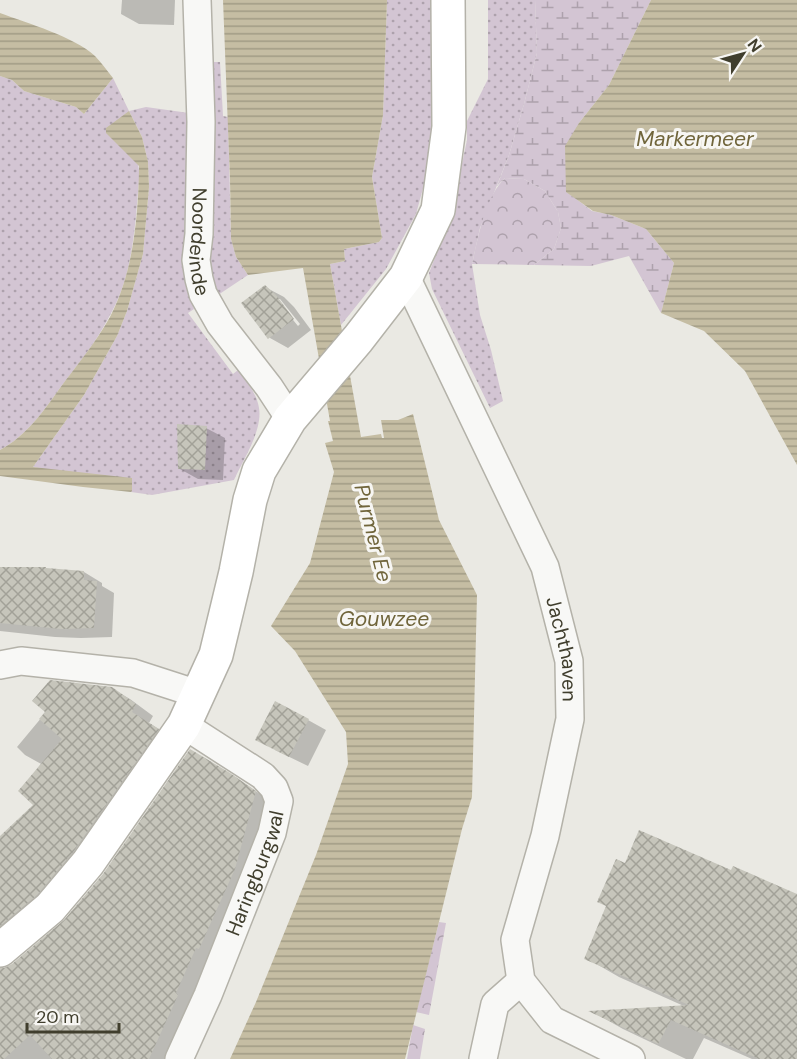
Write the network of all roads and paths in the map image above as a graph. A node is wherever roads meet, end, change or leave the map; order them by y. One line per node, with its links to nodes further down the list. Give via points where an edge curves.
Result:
1 (197, 0): 4 (street, Noordeinde, via 201,122 196,260 199,279 220,324)
2 (448, 0): 3 (street, via 449,127 438,210)
3 (406, 277): 4 (street); 9 (street, Jachthaven, via 545,567 569,661 570,719 545,836 515,940)
4 (290, 419): 6 (street, via 259,471 249,500 216,655)
5 (0, 665): 6 (street, via 21,661 133,672)
6 (198, 694): 7 (street)
7 (184, 725): 8 (street, via 88,863 50,908); 10 (street, Haringburgwal, via 263,776 279,801 272,833)
8 (0, 950)
9 (521, 981): 11 (street, via 495,1004); 12 (street, via 552,1020)
10 (179, 1059)
11 (483, 1059)
12 (631, 1059)

